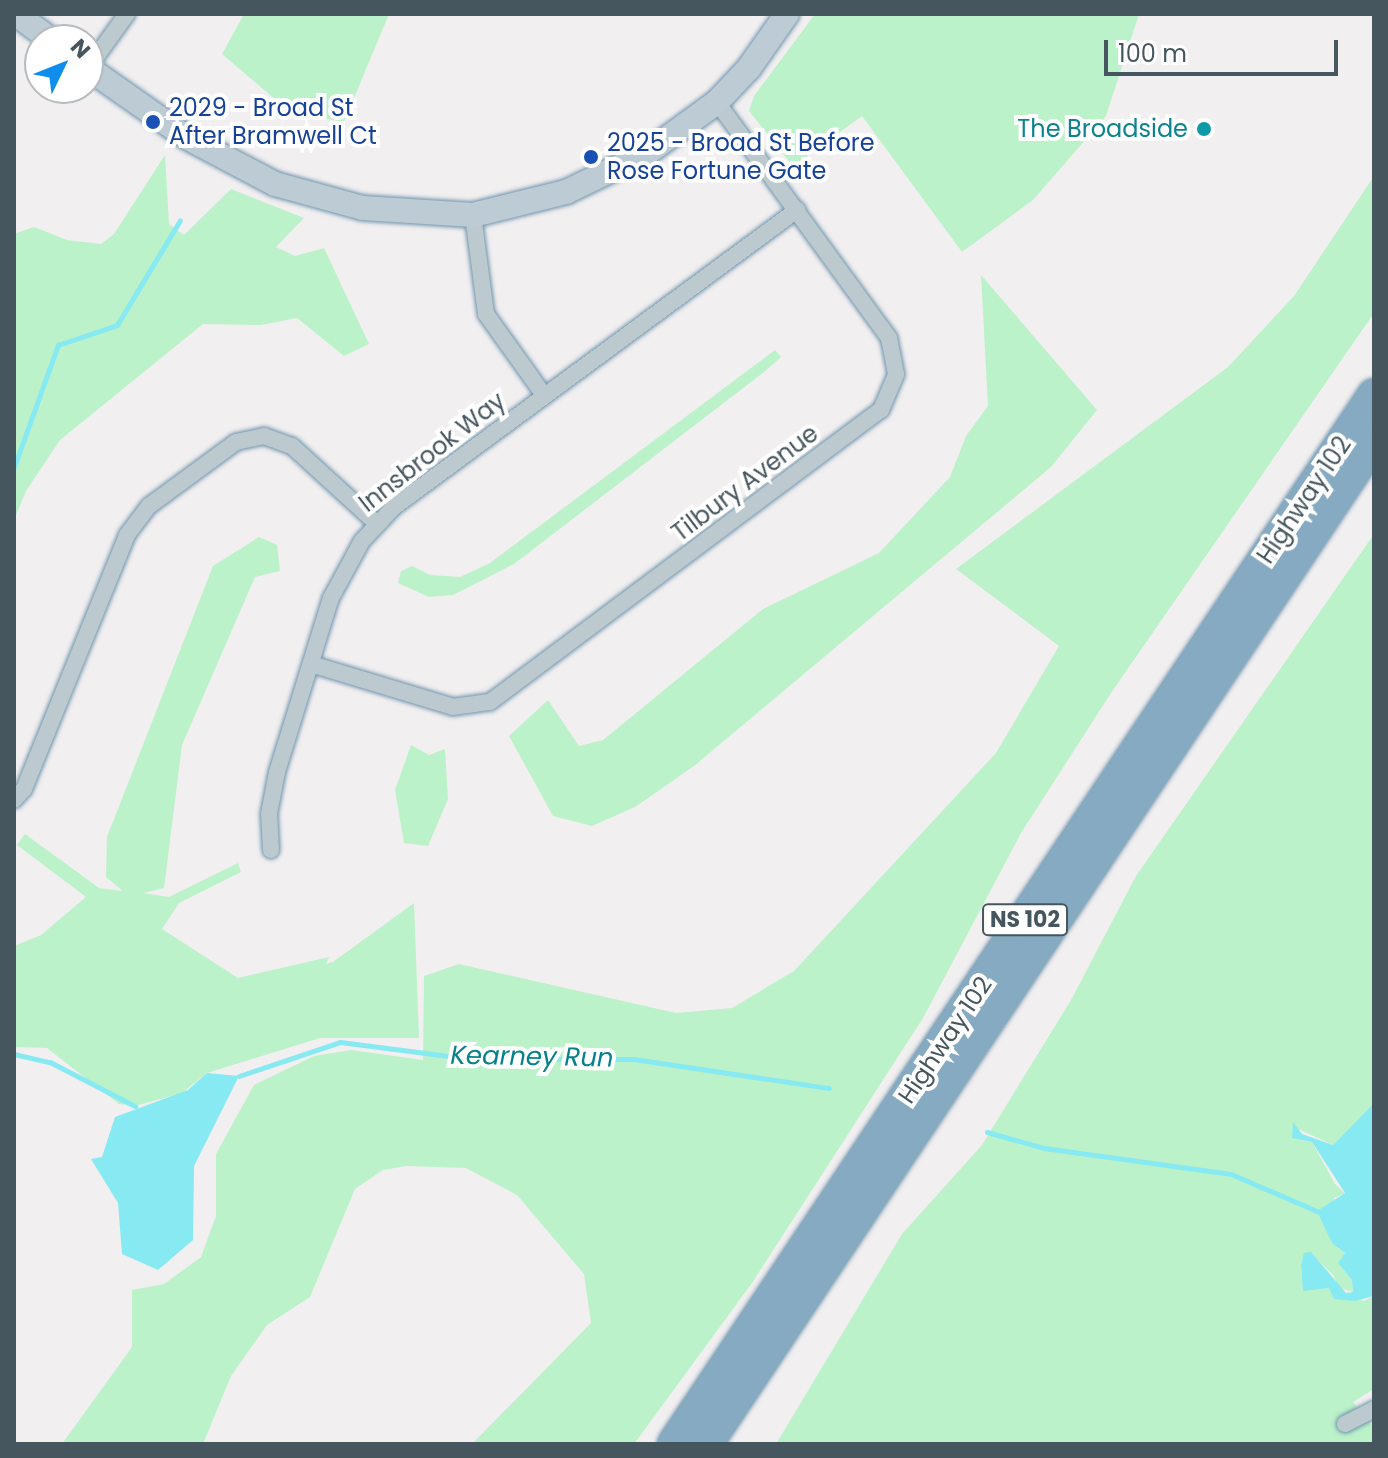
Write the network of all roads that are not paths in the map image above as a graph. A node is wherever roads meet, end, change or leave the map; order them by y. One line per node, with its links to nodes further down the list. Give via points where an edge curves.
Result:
1 (127, 14): 3 (street)
2 (787, 14): 5 (street)
3 (104, 46)
4 (104, 79): 7 (street, via 186,137 275,184 363,208)
5 (717, 102): 6 (street, Tilbury Avenue); 7 (street, via 607,174 566,192)
6 (797, 210): 8 (street, Innsbrook Way); 12 (street, Tilbury Avenue, via 893,349 894,386 871,419 490,702 453,707)
7 (473, 215): 8 (street, via 486,314)
8 (544, 395): 11 (street, Innsbrook Way)
9 (1374, 395): 17 (highway, Highway 102 / NS 102)
10 (1374, 441): 18 (highway, Highway 102 / NS 102)
11 (377, 524): 12 (street, Innsbrook Way, via 339,579); 13 (street, via 292,446 264,436 236,442 149,506 127,535 24,789)
12 (311, 664): 14 (street, Innsbrook Way, via 277,772 269,814)
13 (14, 800)
14 (271, 850)
15 (1374, 1409): 16 (street)
16 (1345, 1424)
17 (674, 1444)
18 (706, 1444)

